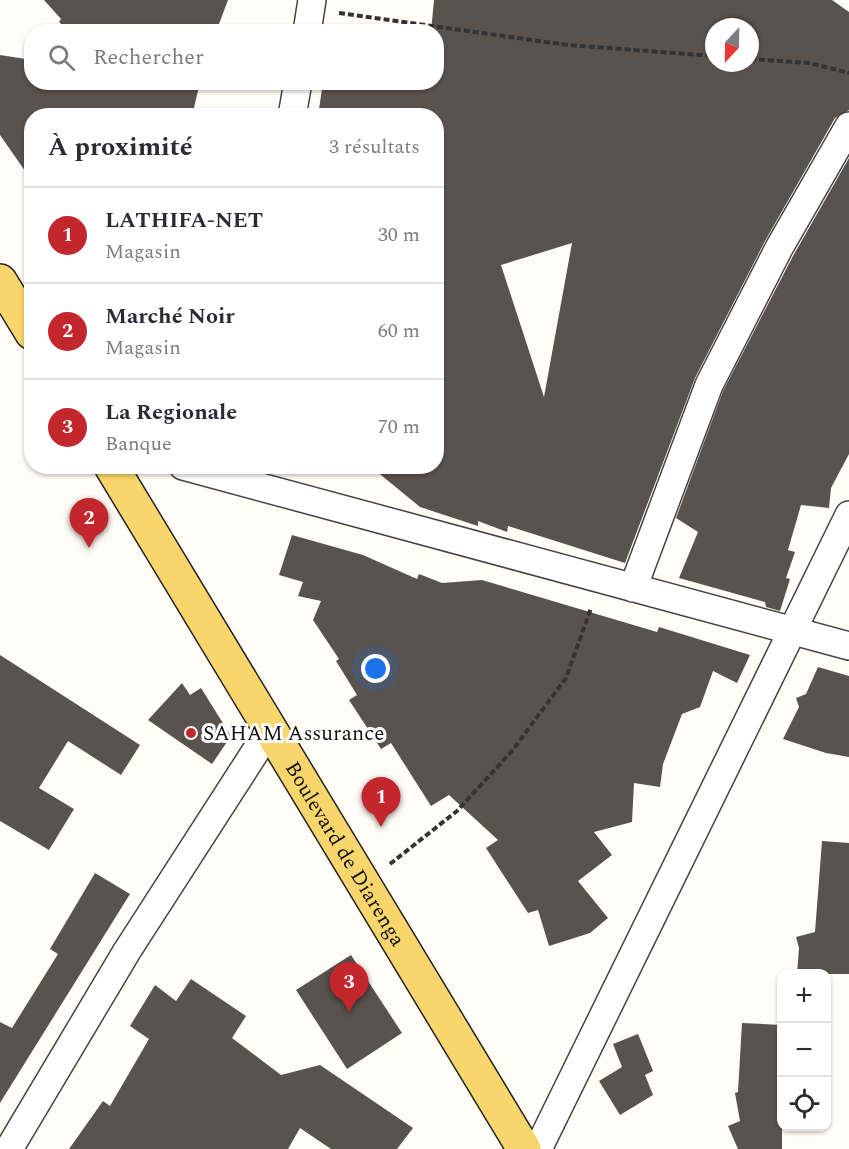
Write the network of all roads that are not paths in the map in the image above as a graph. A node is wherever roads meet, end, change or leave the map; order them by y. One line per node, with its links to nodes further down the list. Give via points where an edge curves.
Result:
1 (297, 90): 2 (street)
2 (293, 108)
3 (849, 126): 9 (street, via 779,248 709,385)
4 (0, 281): 5 (main road)
5 (24, 320)
6 (116, 474): 12 (main road, Boulevard de Diarenga)
7 (234, 474): 9 (street)
8 (849, 515): 10 (street)
9 (633, 588): 10 (street)
10 (792, 630): 11 (street); 15 (street)
11 (849, 646)
12 (270, 729): 13 (street, via 127,951); 14 (main road, Boulevard de Diarenga)
13 (9, 1149)
14 (524, 1149)
15 (538, 1149)

